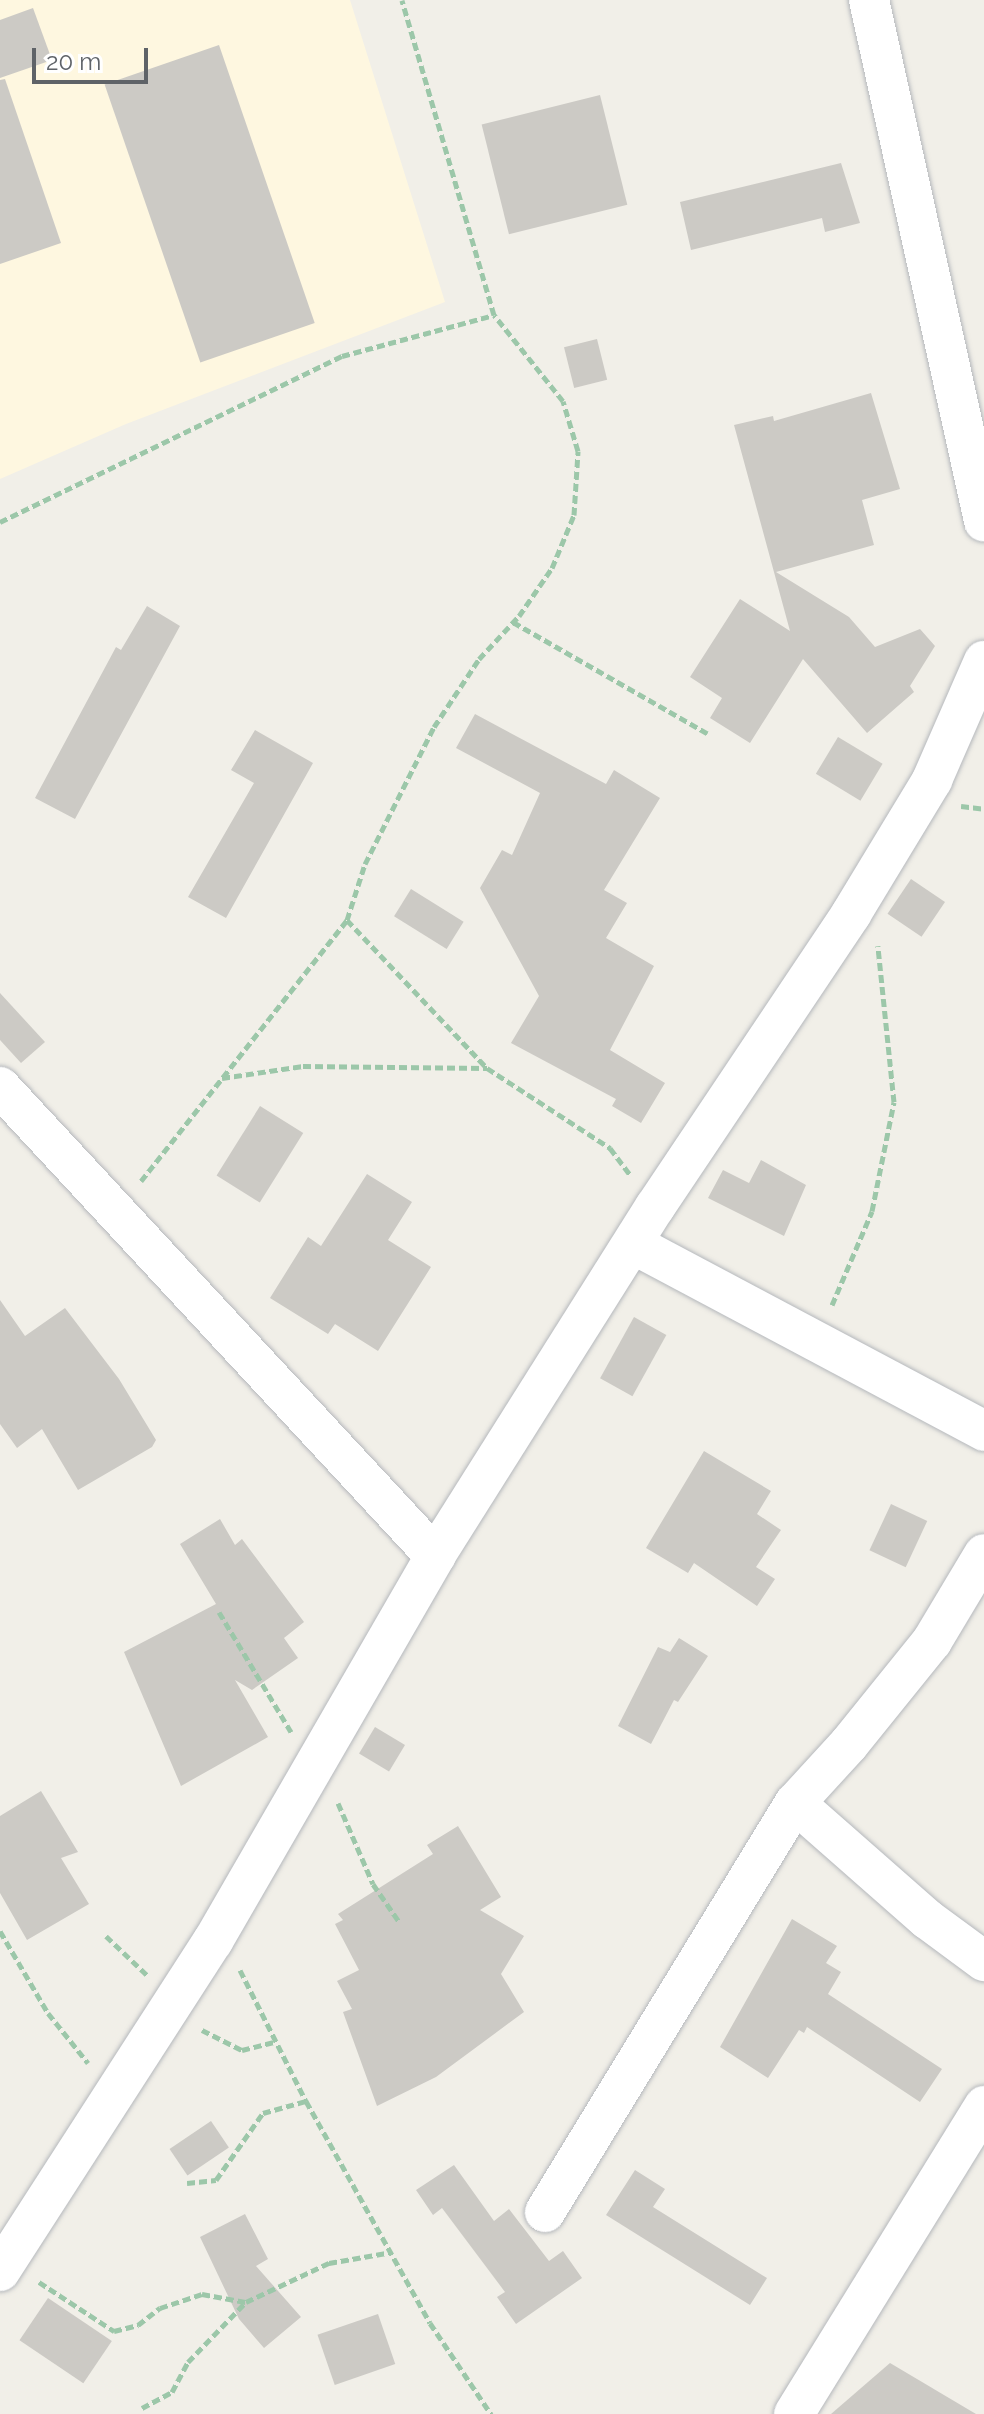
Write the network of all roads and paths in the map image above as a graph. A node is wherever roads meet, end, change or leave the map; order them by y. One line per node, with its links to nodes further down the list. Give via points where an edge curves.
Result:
1 (402, 0): 3 (path)
2 (869, 0): 4 (street)
3 (494, 315): 5 (path, via 342,356); 6 (path, via 563,401 578,451 574,515 552,568)
4 (984, 521)
5 (0, 522)
6 (513, 622): 8 (path); 10 (path, via 479,659 434,727 365,864)
7 (984, 661): 9 (street, via 932,780)
8 (707, 733)
9 (851, 914): 14 (street); 17 (path, via 879,947 894,1102 872,1211)
10 (347, 920): 11 (path); 12 (path)
11 (487, 1068): 12 (path, via 303,1066); 14 (path, via 610,1148)
12 (221, 1078): 15 (path)
13 (0, 1087): 15 (street)
14 (655, 1207): 16 (street)
15 (114, 1212): 20 (street)
16 (633, 1244): 17 (street); 20 (street)
17 (816, 1338): 18 (street)
18 (984, 1431)
19 (984, 1554): 21 (street, via 932,1641)
20 (435, 1556): 22 (street)
21 (795, 1803): 24 (street, via 927,1919); 29 (street)
22 (220, 1929): 25 (path); 26 (street)
23 (0, 1931): 26 (path)
24 (984, 1961)
25 (306, 2101): 28 (path, via 263,2113 216,2180); 31 (path)
26 (110, 2103): 30 (street)
27 (984, 2106): 35 (street)
28 (187, 2183)
29 (545, 2212)
30 (6, 2251): 32 (path, via 114,2331 202,2294)
31 (392, 2252): 32 (path, via 329,2263); 34 (path, via 430,2323)
32 (246, 2302): 33 (path, via 188,2362 172,2392)
33 (142, 2408)
34 (491, 2414)
35 (794, 2414)

